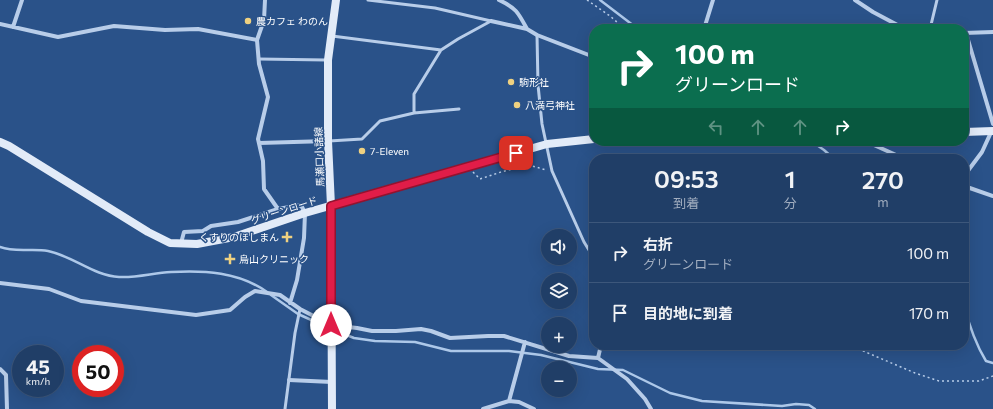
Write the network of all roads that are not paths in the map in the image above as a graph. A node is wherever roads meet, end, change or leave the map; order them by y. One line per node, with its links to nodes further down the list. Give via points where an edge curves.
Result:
1 (22, 0): 14 (street)
2 (265, 0): 20 (street, via 264,20)
3 (336, 0): 19 (street, 馬瀬口小諸線)
4 (368, 0): 9 (lane, via 435,8)
5 (499, 0): 15 (street, via 512,6)
6 (713, 0): 11 (street)
7 (855, 0): 12 (street)
8 (937, 0): 13 (lane)
9 (491, 21): 15 (street); 22 (lane)
10 (0, 24): 14 (street)
11 (706, 24)
12 (897, 24)
13 (931, 24)
14 (13, 27): 20 (street, via 58,37 114,26 165,30 198,29)
15 (527, 29): 18 (street)
16 (993, 32): 17 (street)
17 (969, 33)
18 (537, 35): 23 (street); 34 (lane, via 538,85)
19 (331, 36): 22 (lane); 25 (street, 馬瀬口小諸線)
20 (257, 40): 24 (street)
21 (969, 46): 28 (street)
22 (441, 50): 27 (lane, via 414,94)
23 (589, 55)
24 (259, 59): 25 (lane); 33 (street, via 268,98)
25 (328, 60): 31 (street, 馬瀬口小諸線)
26 (459, 109): 27 (lane)
27 (414, 113): 31 (lane, via 380,121 362,139)
28 (993, 127): 29 (street); 37 (street, via 982,152)
29 (969, 131)
30 (589, 140): 34 (street, グリーンロード)
31 (328, 141): 33 (street); 40 (street, 馬瀬口小諸線)
32 (0, 142): 43 (street, グリーンロード, via 148,232 170,243)
33 (259, 143): 41 (street, via 263,161 264,189)
34 (547, 144): 40 (street, グリーンロード); 44 (lane, via 552,171)
35 (876, 146): 36 (street)
36 (894, 154)
37 (969, 169)
38 (969, 188): 39 (street)
39 (993, 196)
40 (331, 206): 42 (street, グリーンロード); 48 (street, 馬瀬口小諸線)
41 (278, 209): 42 (street, via 300,205); 43 (street, via 238,222 211,226 203,231 184,232)
42 (305, 213): 43 (street, グリーンロード, via 234,237 197,244); 46 (street, via 301,259)
43 (181, 244)
44 (589, 250)
45 (0, 283): 46 (street, via 49,289 81,301 196,315 230,310 254,291 280,295)
46 (290, 303): 47 (street)
47 (300, 309): 48 (street); 53 (lane)
48 (331, 325): 49 (street, via 372,331 421,329 450,338 504,336); 54 (street, 馬瀬口小諸線)
49 (525, 342): 51 (street, via 569,356); 55 (street)
50 (599, 350): 51 (street)
51 (598, 358): 61 (street, via 627,379 645,399)
52 (0, 369): 56 (street, via 6,375)
53 (289, 380): 54 (street); 57 (lane)
54 (332, 382): 58 (street, 馬瀬口小諸線)
55 (509, 401): 59 (street); 60 (street, via 519,402)
56 (7, 409)
57 (285, 409)
58 (332, 409)
59 (483, 409)
60 (534, 409)
61 (650, 409)

